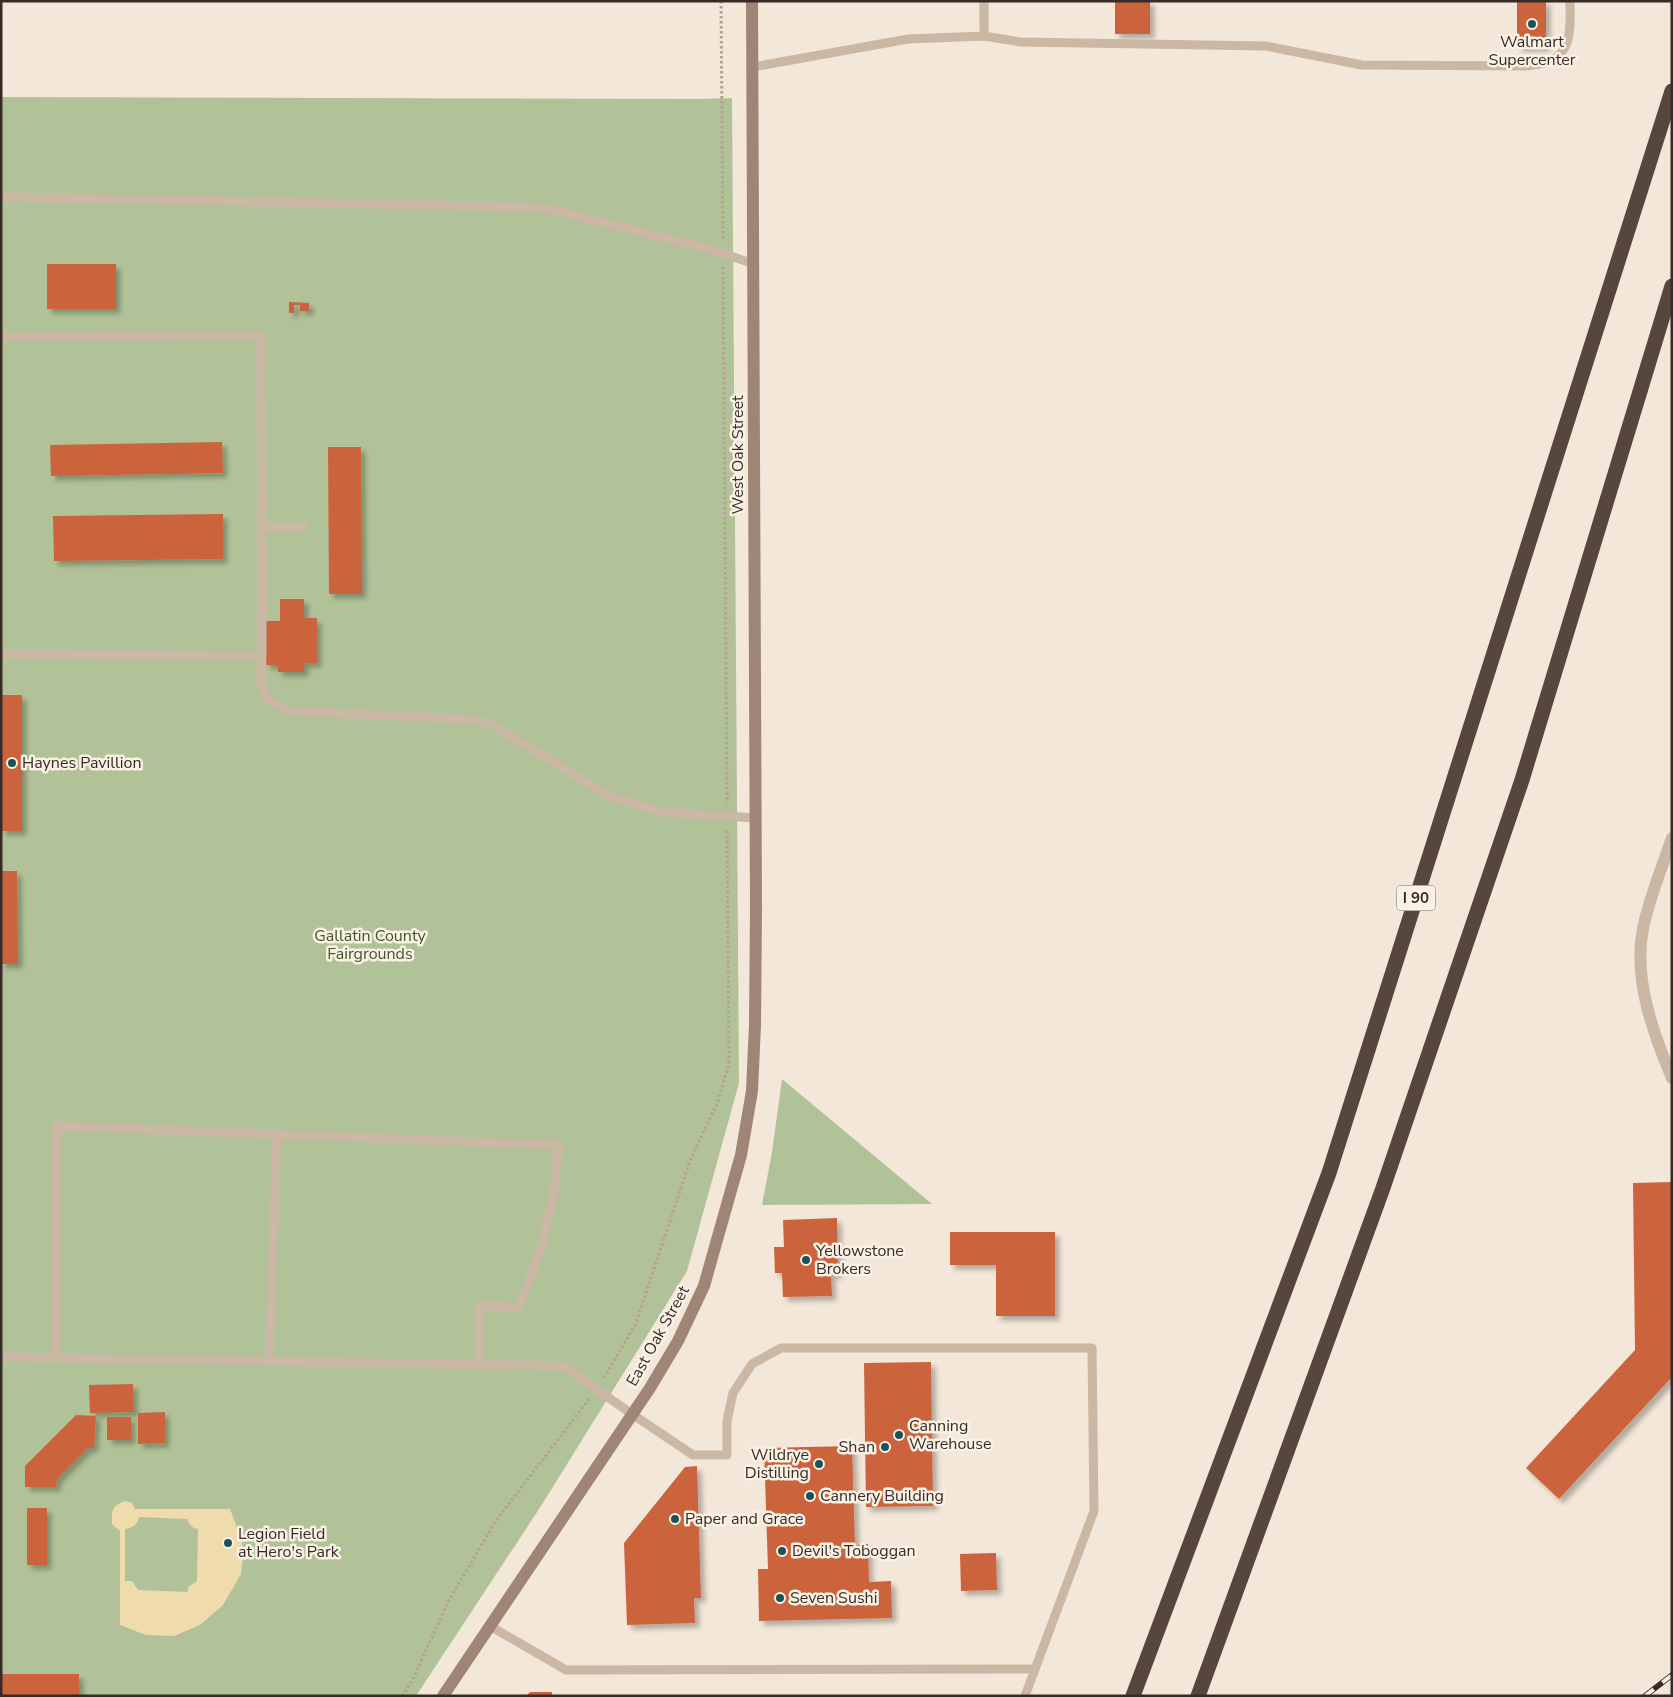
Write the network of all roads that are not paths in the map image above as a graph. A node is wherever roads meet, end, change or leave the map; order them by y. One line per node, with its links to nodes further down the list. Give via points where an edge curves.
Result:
1 (752, 1): 5 (street, West Oak Street)
2 (984, 1): 4 (lane)
3 (1570, 1): 4 (lane, via 1570,38 1560,55 1548,62 1528,66 1362,65 1266,46 1020,42)
4 (984, 36): 5 (lane, via 908,39)
5 (753, 67): 8 (street, West Oak Street)
6 (1672, 91): 29 (highway, I 90, via 1329,1173)
7 (1, 197): 8 (lane, via 541,207)
8 (754, 264): 15 (street, West Oak Street)
9 (1672, 286): 30 (highway, via 1516,799 1383,1188)
10 (1, 337): 11 (lane, via 261,336)
11 (262, 527): 12 (lane); 14 (lane)
12 (304, 527)
13 (1, 654): 14 (lane)
14 (262, 655): 15 (lane, via 261,681 267,699 288,711 466,719 491,724 609,796 662,812)
15 (756, 818): 17 (street, West Oak Street)
16 (1672, 838): 18 (street, via 1642,930 1640,957 1644,994 1657,1042)
17 (756, 908): 24 (street, East Oak Street, via 752,1091 741,1155 704,1286 678,1341)
18 (1672, 1078)
19 (277, 1134): 21 (lane, via 56,1126); 22 (lane); 23 (lane, via 559,1145 553,1197 543,1238 519,1307 479,1306)
20 (1, 1357): 21 (lane)
21 (56, 1358): 22 (lane)
22 (270, 1361): 23 (lane)
23 (479, 1364): 24 (lane, via 563,1366)
24 (632, 1414): 25 (street, East Oak Street); 26 (lane, via 693,1455 727,1455 727,1421 733,1394 752,1364 781,1348 1092,1348 1094,1511)
25 (490, 1626): 26 (lane, via 566,1670); 27 (street, East Oak Street)
26 (1035, 1669): 28 (lane)
27 (443, 1696)
28 (1025, 1696)
29 (1133, 1696)
30 (1198, 1696)

